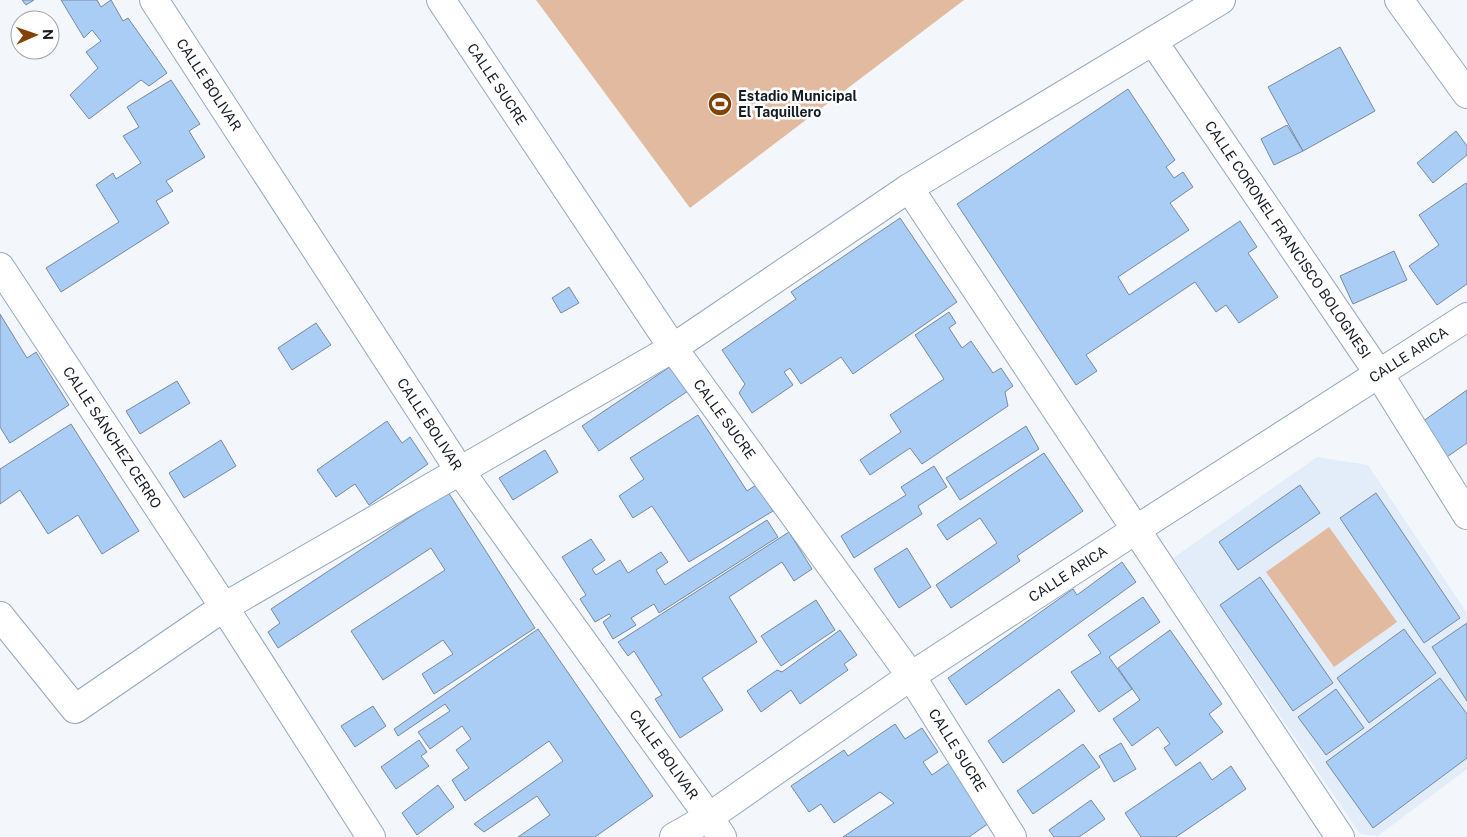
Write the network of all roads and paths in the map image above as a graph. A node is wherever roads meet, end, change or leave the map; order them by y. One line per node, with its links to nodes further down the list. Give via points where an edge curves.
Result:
1 (154, 0): 12 (street, CALLE BOLIVAR)
2 (441, 0): 10 (street, CALLE SUCRE)
3 (1221, 0): 5 (street)
4 (1399, 0): 6 (street)
5 (1153, 41): 7 (street); 11 (street, CALLE CORONEL FRANCISCO BOLOGNESI)
6 (1467, 94)
7 (909, 188): 10 (street); 14 (street)
8 (0, 267): 15 (street, CALLE SÁNCHEZ CERRO)
9 (1467, 318): 11 (street, CALLE ARICA)
10 (673, 348): 12 (street); 17 (street, CALLE SUCRE)
11 (1378, 374): 13 (street, CALLE CORONEL FRANCISCO BOLOGNESI); 14 (street, CALLE ARICA)
12 (460, 471): 15 (street); 18 (street, CALLE BOLIVAR)
13 (1467, 515)
14 (1136, 529): 17 (street, CALLE ARICA); 22 (street)
15 (224, 608): 16 (street, via 75,709); 19 (street, CALLE SÁNCHEZ CERRO)
16 (0, 616)
17 (911, 676): 18 (street, CALLE ARICA); 21 (street, CALLE SUCRE)
18 (715, 827): 20 (street, CALLE ARICA)
19 (371, 837)
20 (674, 837)
21 (1012, 837)
22 (1340, 837)

